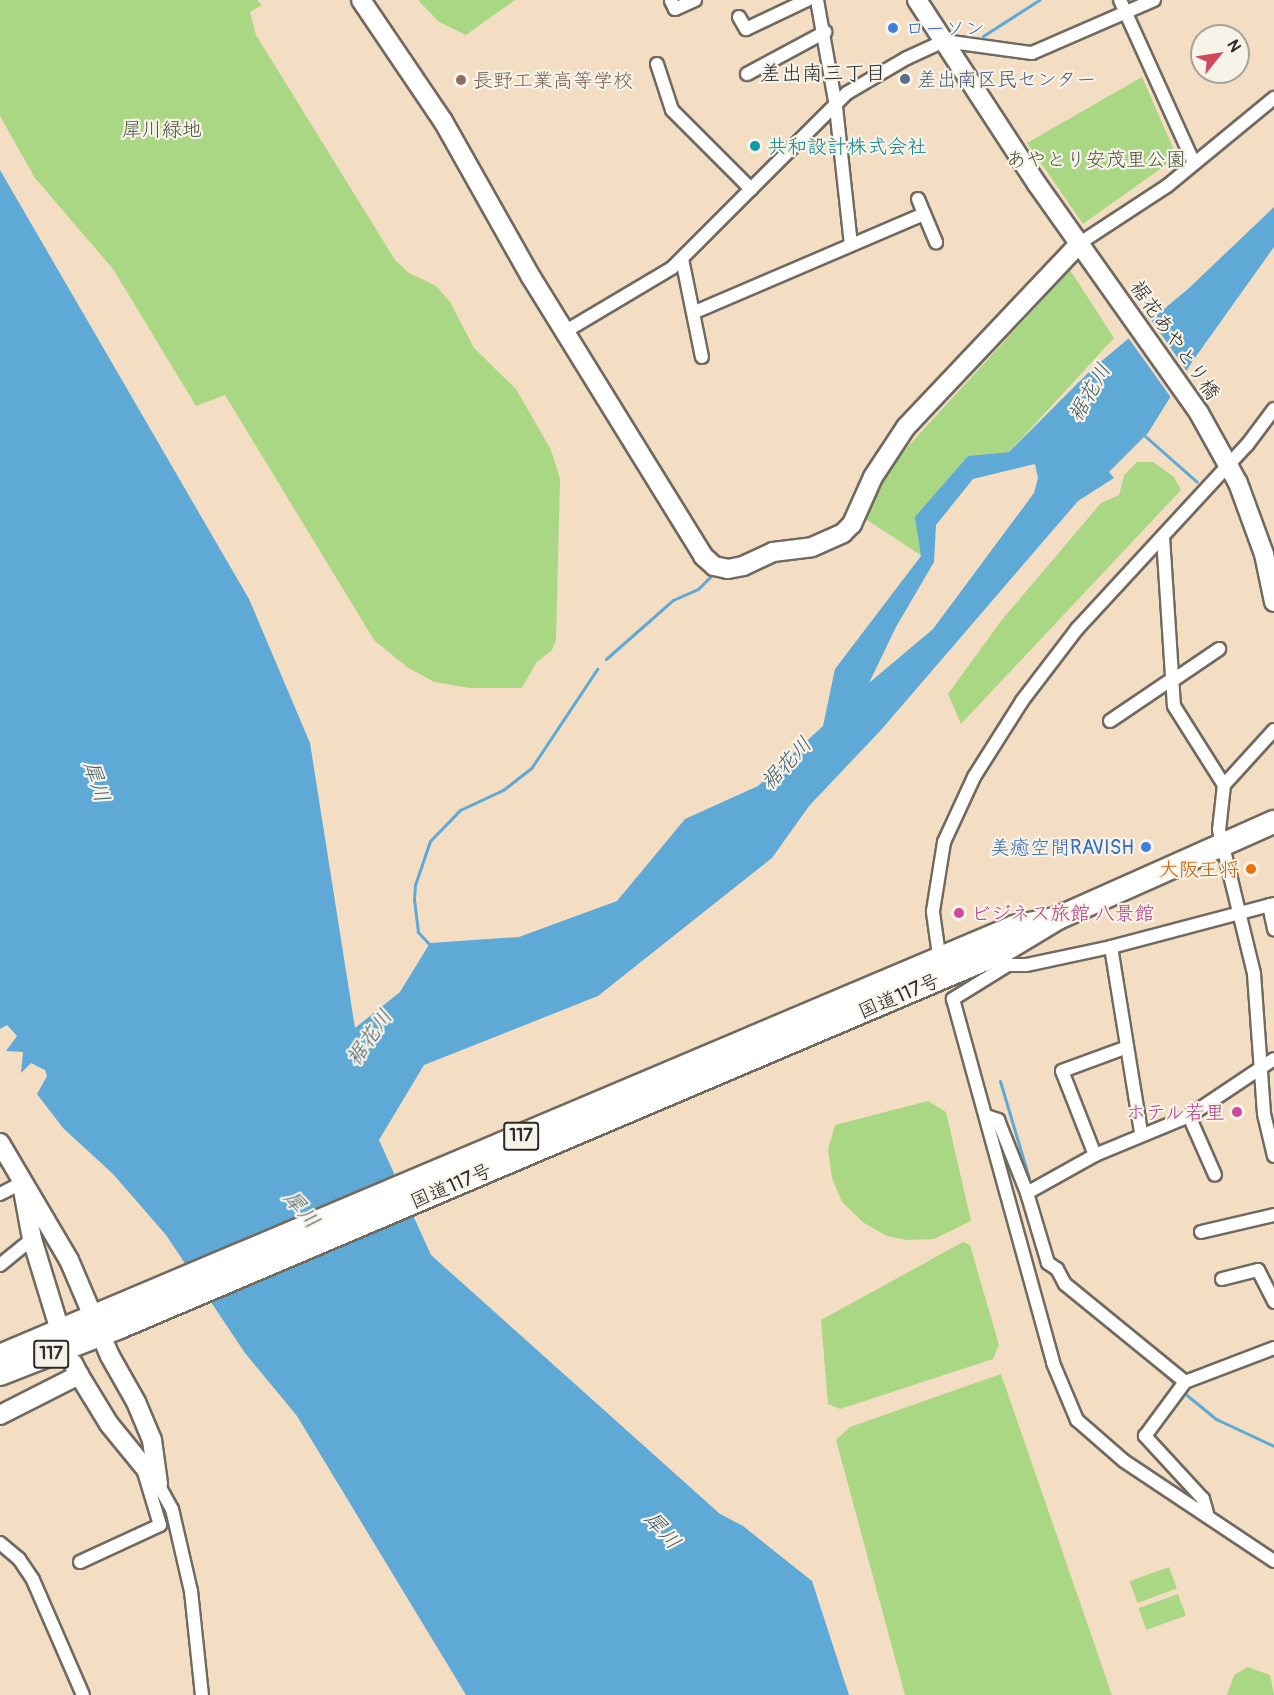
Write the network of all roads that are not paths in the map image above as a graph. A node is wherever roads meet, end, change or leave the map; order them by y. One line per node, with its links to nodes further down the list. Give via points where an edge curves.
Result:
1 (361, 0): 26 (street, via 443,121)
2 (695, 0): 8 (street)
3 (807, 0): 10 (street, via 746,29)
4 (817, 0): 11 (street)
5 (917, 0): 12 (street, 裾花あやとり橋)
6 (1120, 0): 9 (street)
7 (1154, 0): 9 (street)
8 (675, 9)
9 (1125, 14): 12 (street, via 1032,53); 17 (street)
10 (739, 17)
11 (825, 32): 14 (street); 16 (street)
12 (944, 41): 16 (street, via 847,93); 23 (street, 裾花あやとり橋)
13 (657, 64): 18 (street, via 672,110)
14 (747, 74)
15 (1274, 98): 17 (street)
16 (836, 107): 18 (street); 22 (street)
17 (1194, 163): 23 (street)
18 (751, 189): 24 (street)
19 (918, 199): 20 (street)
20 (924, 214): 21 (street); 22 (street)
21 (936, 242)
22 (851, 244): 25 (street)
23 (1083, 247): 26 (street, via 906,427 873,477 852,524 843,533 812,547 773,552 728,569 714,566 703,556); 29 (street, 裾花あやとり橋, via 1185,391)
24 (682, 260): 25 (street); 26 (street)
25 (695, 312): 27 (street)
26 (566, 331)
27 (702, 357)
28 (1274, 409): 29 (street)
29 (1226, 460): 30 (street); 31 (street, 裾花あやとり橋, via 1264,554)
30 (1163, 537): 33 (street); 44 (street, via 1122,578 1045,669 974,777 944,842 933,911)
31 (1274, 602)
32 (1219, 649): 33 (street)
33 (1172, 680): 34 (street); 36 (street, via 1179,718)
34 (1110, 721)
35 (1274, 730): 36 (street)
36 (1224, 786): 38 (street, via 1219,830)
37 (1274, 822): 38 (highway, 117)
38 (1224, 846): 40 (street); 43 (highway, 117, via 1058,918)
39 (1272, 904): 40 (street); 41 (street)
40 (1240, 913): 42 (street); 47 (street, via 1257,996)
41 (1274, 929)
42 (1111, 947): 43 (street, via 1026,965); 45 (street)
43 (1000, 952): 44 (highway, 国道117号 / 117); 48 (street, via 953,999)
44 (935, 964): 65 (highway, 国道117号 / 117)
45 (1125, 1048): 50 (street); 52 (street, via 1062,1071)
46 (1274, 1059): 47 (street)
47 (1259, 1070): 49 (street); 53 (street)
48 (986, 1116): 56 (street, via 998,1120); 73 (street, via 1053,1363 1077,1420 1124,1461)
49 (1189, 1116): 50 (street); 54 (street)
50 (1141, 1133): 52 (street)
51 (0, 1143): 55 (street)
52 (1095, 1155): 56 (street)
53 (1274, 1156)
54 (1215, 1175)
55 (22, 1183): 57 (street); 60 (street); 65 (street)
56 (1027, 1193): 69 (street, via 1053,1266 1065,1284)
57 (0, 1194)
58 (1274, 1215): 59 (street)
59 (1201, 1232)
60 (32, 1239): 61 (street); 64 (street)
61 (0, 1265)
62 (1222, 1279): 63 (street, via 1258,1270)
63 (1274, 1302)
64 (57, 1321)
65 (107, 1322): 67 (highway, 国道117号 / 117); 68 (highway, 国道117号 / 117); 72 (street, via 146,1422)
66 (1274, 1348): 69 (street)
67 (0, 1356)
68 (0, 1374)
69 (1181, 1387): 73 (street, via 1145,1437 1203,1499)
70 (0, 1415): 71 (street, via 76,1369 109,1424)
71 (141, 1462): 72 (street); 76 (street, via 160,1525)
72 (158, 1484): 78 (street, via 179,1532 191,1591)
73 (1207, 1513): 75 (street)
74 (0, 1543): 77 (street, via 19,1559 33,1580)
75 (1274, 1561)
76 (80, 1562)
77 (83, 1695)
78 (202, 1695)

